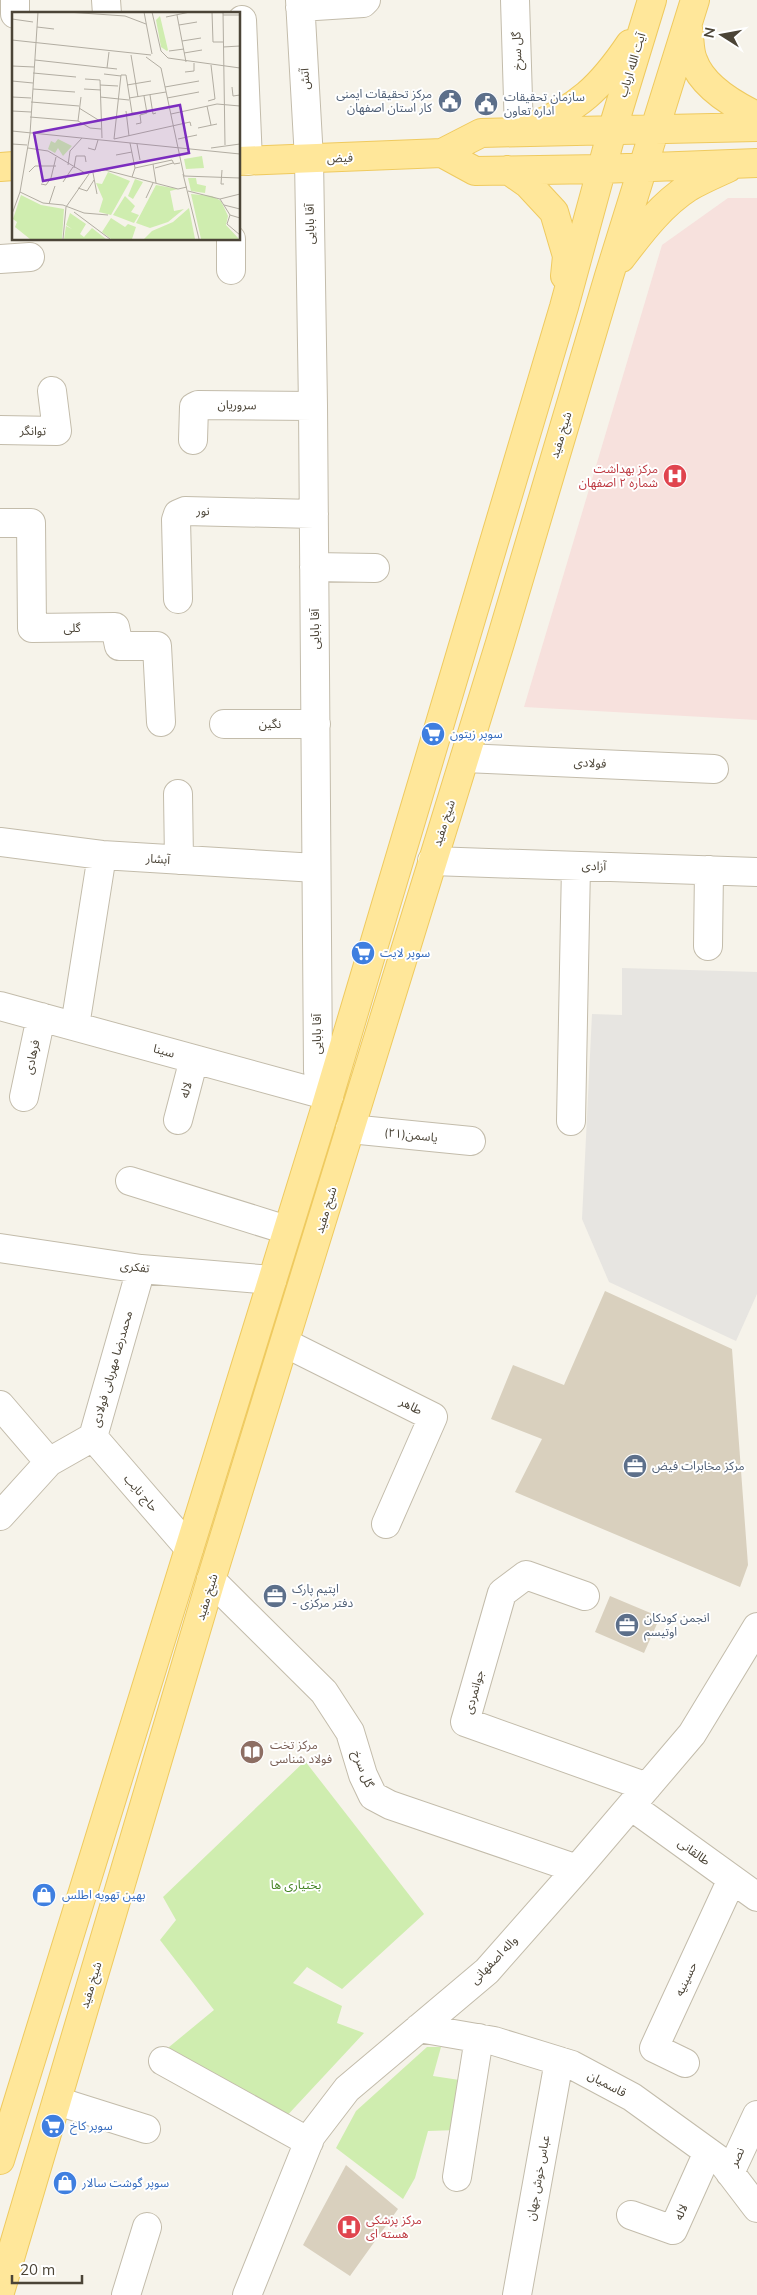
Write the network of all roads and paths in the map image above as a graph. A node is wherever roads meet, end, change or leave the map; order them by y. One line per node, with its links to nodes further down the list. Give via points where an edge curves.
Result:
1 (366, 0): 3 (street, via 363,3)
2 (515, 0): 11 (street, گل سرخ)
3 (300, 3): 13 (street, آتش)
4 (649, 10): 10 (main road, آیت الله ارباب); 11 (main road, via 611,73 586,98 552,119)
5 (691, 13): 7 (main road, via 693,60 707,81 737,107); 9 (main road)
6 (242, 20): 14 (street)
7 (757, 116)
8 (757, 127): 9 (main road)
9 (655, 129): 10 (main road); 16 (main road, شیخ مفید)
10 (612, 131): 11 (main road); 17 (main road)
11 (519, 132): 12 (main road, via 481,133)
12 (442, 153): 13 (main road, فیض); 18 (main road, via 475,171)
13 (309, 159): 14 (main road, فیض); 26 (street, آقا بابایی)
14 (243, 161)
15 (748, 163): 16 (main road); 23 (main road, via 690,186 666,204 641,231)
16 (643, 168): 17 (main road); 23 (main road, شیخ مفید)
17 (601, 169): 18 (main road); 24 (main road)
18 (508, 170): 24 (main road, via 528,184 554,212 567,256)
19 (231, 240): 22 (street)
20 (30, 256): 21 (street)
21 (0, 259)
22 (231, 270)
23 (609, 276): 34 (main road, شیخ مفید)
24 (564, 307): 33 (main road)
25 (52, 391): 27 (street, توانگر, via 57,431)
26 (313, 406): 28 (street, سروریان, via 198,405 192,413); 29 (street, آقا بابایی)
27 (0, 430)
28 (193, 440)
29 (314, 514): 31 (street, آقا بابایی); 35 (street, نور, via 185,511 178,514)
30 (0, 523): 38 (street, گلی, via 30,523 32,628 115,627 119,646 157,646)
31 (314, 567): 32 (street); 40 (street, آقا بابایی)
32 (375, 568)
33 (480, 586): 34 (main road, via 485,596 495,601 505,600); 36 (main road)
34 (514, 594): 37 (main road, شیخ مفید)
35 (178, 599)
36 (463, 647): 37 (main road, via 472,638 484,637 493,644); 57 (main road)
37 (496, 656): 41 (main road, شیخ مفید)
38 (161, 722)
39 (224, 724): 40 (street, نگین)
40 (316, 724): 49 (street, آقا بابایی)
41 (465, 758): 42 (street, فولادی); 47 (main road, شیخ مفید)
42 (714, 769)
43 (178, 794): 46 (street)
44 (0, 842): 45 (street, آبشار)
45 (102, 855): 46 (street, آبشار); 55 (street)
46 (179, 860): 49 (street, آبشار)
47 (432, 861): 48 (street, آزادی); 61 (main road, شیخ مفید)
48 (576, 866): 50 (street, آزادی); 60 (street)
49 (316, 868): 57 (street, آقا بابایی, via 318,1071)
50 (709, 870): 51 (street, آزادی); 52 (street)
51 (757, 872)
52 (708, 946)
53 (0, 1006): 54 (street, سینا)
54 (41, 1017): 55 (street, سینا); 58 (street, فرهادی)
55 (75, 1026): 56 (street, سینا)
56 (194, 1059): 57 (street, سینا); 59 (street, لاله)
57 (328, 1096): 64 (main road)
58 (24, 1097)
59 (178, 1120)
60 (571, 1121)
61 (350, 1129): 62 (street, یاسمن(۲۱)); 68 (main road, شیخ مفید)
62 (471, 1141)
63 (130, 1181): 64 (street)
64 (288, 1230): 67 (main road)
65 (4, 1252): 66 (street, تفکری)
66 (141, 1269): 67 (street, تفکری); 70 (street, محمدرضا مهربانی فولادی)
67 (272, 1280): 74 (main road)
68 (285, 1343): 73 (street, طاهر, via 433,1417); 75 (main road, شیخ مفید)
69 (0, 1405): 71 (street)
70 (92, 1437): 71 (street, محمدرضا مهربانی فولادی); 74 (street, حاج نایب)
71 (49, 1462): 72 (street, محمدرضا مهربانی فولادی)
72 (0, 1516)
73 (386, 1524)
74 (189, 1548): 82 (main road)
75 (211, 1580): 79 (street, گل سرخ, via 324,1692 350,1732 373,1796); 83 (main road, شیخ مفید)
76 (585, 1596): 78 (street, جوانمردی, via 526,1575 502,1593 465,1722)
77 (757, 1627): 78 (street, واله اصفهانی, via 692,1734)
78 (639, 1797): 79 (street, واله اصفهانی); 80 (street, طالقانی)
79 (577, 1869): 85 (street, واله اصفهانی, via 487,1971)
80 (732, 1879): 81 (street, طالقانی); 90 (street, حسینیه, via 654,2048)
81 (757, 1897)
82 (61, 1963): 83 (main road, via 77,1974); 84 (main road)
83 (96, 1970): 86 (main road, شیخ مفید)
84 (45, 2020): 86 (main road, via 53,2012 65,2011 74,2018); 96 (main road)
85 (419, 2028): 87 (street, قاسمیان); 94 (street, واله اصفهانی, via 347,2089)
86 (78, 2029): 91 (main road, شیخ مفید)
87 (479, 2038): 88 (street, قاسمیان); 98 (street)
88 (559, 2061): 95 (street, قاسمیان, via 632,2097); 105 (street, عباس خوش جهان)
89 (163, 2062): 94 (street)
90 (685, 2063)
91 (57, 2101): 93 (street); 102 (main road, شیخ مفید)
92 (757, 2115): 97 (street, نصر)
93 (146, 2129)
94 (309, 2142): 104 (street, واله اصفهانی)
95 (708, 2152): 97 (street, قاسمیان); 100 (street, لاله, via 673,2230)
96 (0, 2160)
97 (730, 2173): 99 (street, قاسمیان)
98 (457, 2177)
99 (757, 2208)
100 (631, 2215)
101 (147, 2227): 103 (street)
102 (0, 2292)
103 (126, 2295)
104 (247, 2295)
105 (517, 2295)

